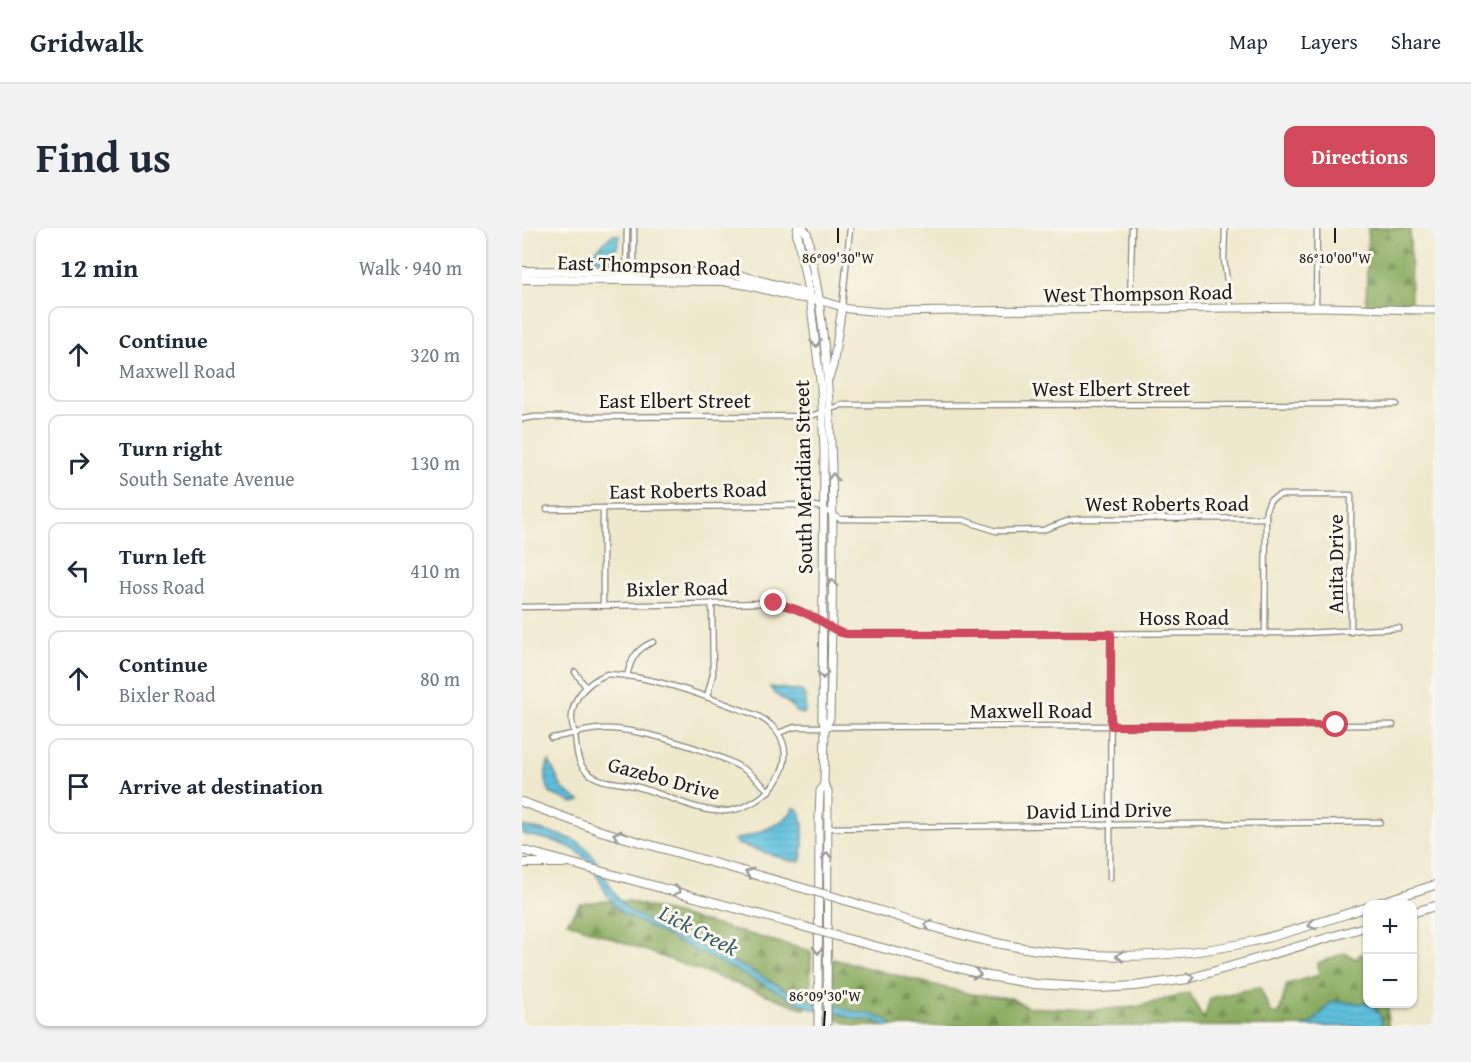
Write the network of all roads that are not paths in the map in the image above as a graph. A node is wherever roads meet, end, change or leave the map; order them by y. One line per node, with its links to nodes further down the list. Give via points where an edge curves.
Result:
1 (627, 228): 10 (street)
2 (634, 228): 10 (street)
3 (798, 228): 13 (main road, South Meridian Street)
4 (803, 228): 14 (main road, South Meridian Street)
5 (850, 228): 15 (street, South Meridian Street)
6 (1132, 228): 18 (street)
7 (1225, 228): 17 (street, via 1224,261)
8 (1317, 228): 16 (street)
9 (522, 271): 10 (main road, East Thompson Road)
10 (630, 271): 12 (street); 13 (main road, East Thompson Road, via 731,273 799,291)
11 (522, 279): 12 (main road, East Thompson Road)
12 (630, 280): 13 (main road, East Thompson Road, via 723,281)
13 (810, 298): 14 (main road, East Thompson Road); 22 (main road, South Meridian Street, one-way to 22)
14 (819, 300): 15 (main road, East Thompson Road); 20 (main road, South Meridian Street)
15 (842, 307): 18 (main road, West Thompson Road, via 882,312); 20 (main road, South Meridian Street)
16 (1316, 307): 17 (main road, West Thompson Road); 19 (main road, West Thompson Road)
17 (1231, 308): 18 (main road, West Thompson Road)
18 (1130, 309)
19 (1435, 310)
20 (828, 380): 22 (main road, South Meridian Street)
21 (1396, 404): 22 (street, West Elbert Street, via 842,405)
22 (827, 411): 23 (street, East Elbert Street, via 811,416); 27 (main road, South Meridian Street)
23 (522, 419)
24 (1351, 495): 28 (street, West Roberts Road, via 1279,495 1267,505); 34 (street, Anita Drive)
25 (603, 508): 26 (street, East Roberts Road); 27 (street, East Roberts Road, via 811,505); 30 (street)
26 (547, 509)
27 (828, 513): 28 (street, West Roberts Road, via 843,519 963,520 996,531 1043,530 1080,519); 32 (main road, South Meridian Street)
28 (1266, 518): 36 (street)
29 (712, 603): 30 (street, Bixler Road); 32 (street, Bixler Road, via 779,604); 41 (street, via 713,674)
30 (603, 605): 31 (street, Bixler Road)
31 (522, 607)
32 (828, 626): 35 (street, Hoss Road, via 847,634); 44 (main road, South Meridian Street, via 822,718)
33 (1399, 628): 34 (street, Hoss Road)
34 (1351, 632): 36 (street, Hoss Road)
35 (1111, 634): 36 (street, Hoss Road); 43 (street)
36 (1265, 634)
37 (652, 642): 39 (street, via 635,653)
38 (575, 672): 40 (street)
39 (627, 676): 40 (street, via 607,674); 41 (street)
40 (586, 687): 46 (street, Gazebo Drive, via 574,704)
41 (708, 697): 45 (street, via 761,718)
42 (1393, 725): 43 (street, Maxwell Road)
43 (1111, 726): 44 (street, Maxwell Road); 54 (street)
44 (825, 727): 45 (street, Maxwell Road, via 795,727); 48 (main road, South Meridian Street)
45 (778, 733): 49 (street, via 784,760)
46 (575, 734): 47 (street); 49 (street, via 599,729 628,730 670,741 743,768); 49 (street, Gazebo Drive, via 579,762 598,779 639,787 716,811 747,807)
47 (551, 738)
48 (824, 784): 55 (main road, South Meridian Street, via 820,791); 56 (main road, South Meridian Street, via 828,791)
49 (769, 791)
50 (522, 802): 53 (highway)
51 (522, 807): 53 (highway)
52 (1380, 822): 54 (street, David Lind Drive)
53 (581, 823): 64 (highway, one-way to 53, bridge, via 1232,945 1161,954 1061,953 999,943)
54 (1111, 826): 56 (street, David Lind Drive); 60 (street)
55 (819, 828): 56 (street, David Lind Drive); 67 (main road, South Meridian Street, one-way to 67)
56 (827, 828): 68 (main road, South Meridian Street, one-way to 56)
57 (522, 850): 59 (highway)
58 (522, 863): 59 (highway)
59 (575, 863): 66 (highway, one-way to 66, bridge, via 840,937 1034,984 1100,988 1188,979)
60 (1110, 878)
61 (1435, 885): 62 (highway)
62 (1388, 900)
63 (1435, 906): 65 (highway)
64 (1363, 909)
65 (1417, 911)
66 (1363, 927)
67 (818, 1022)
68 (827, 1024)

